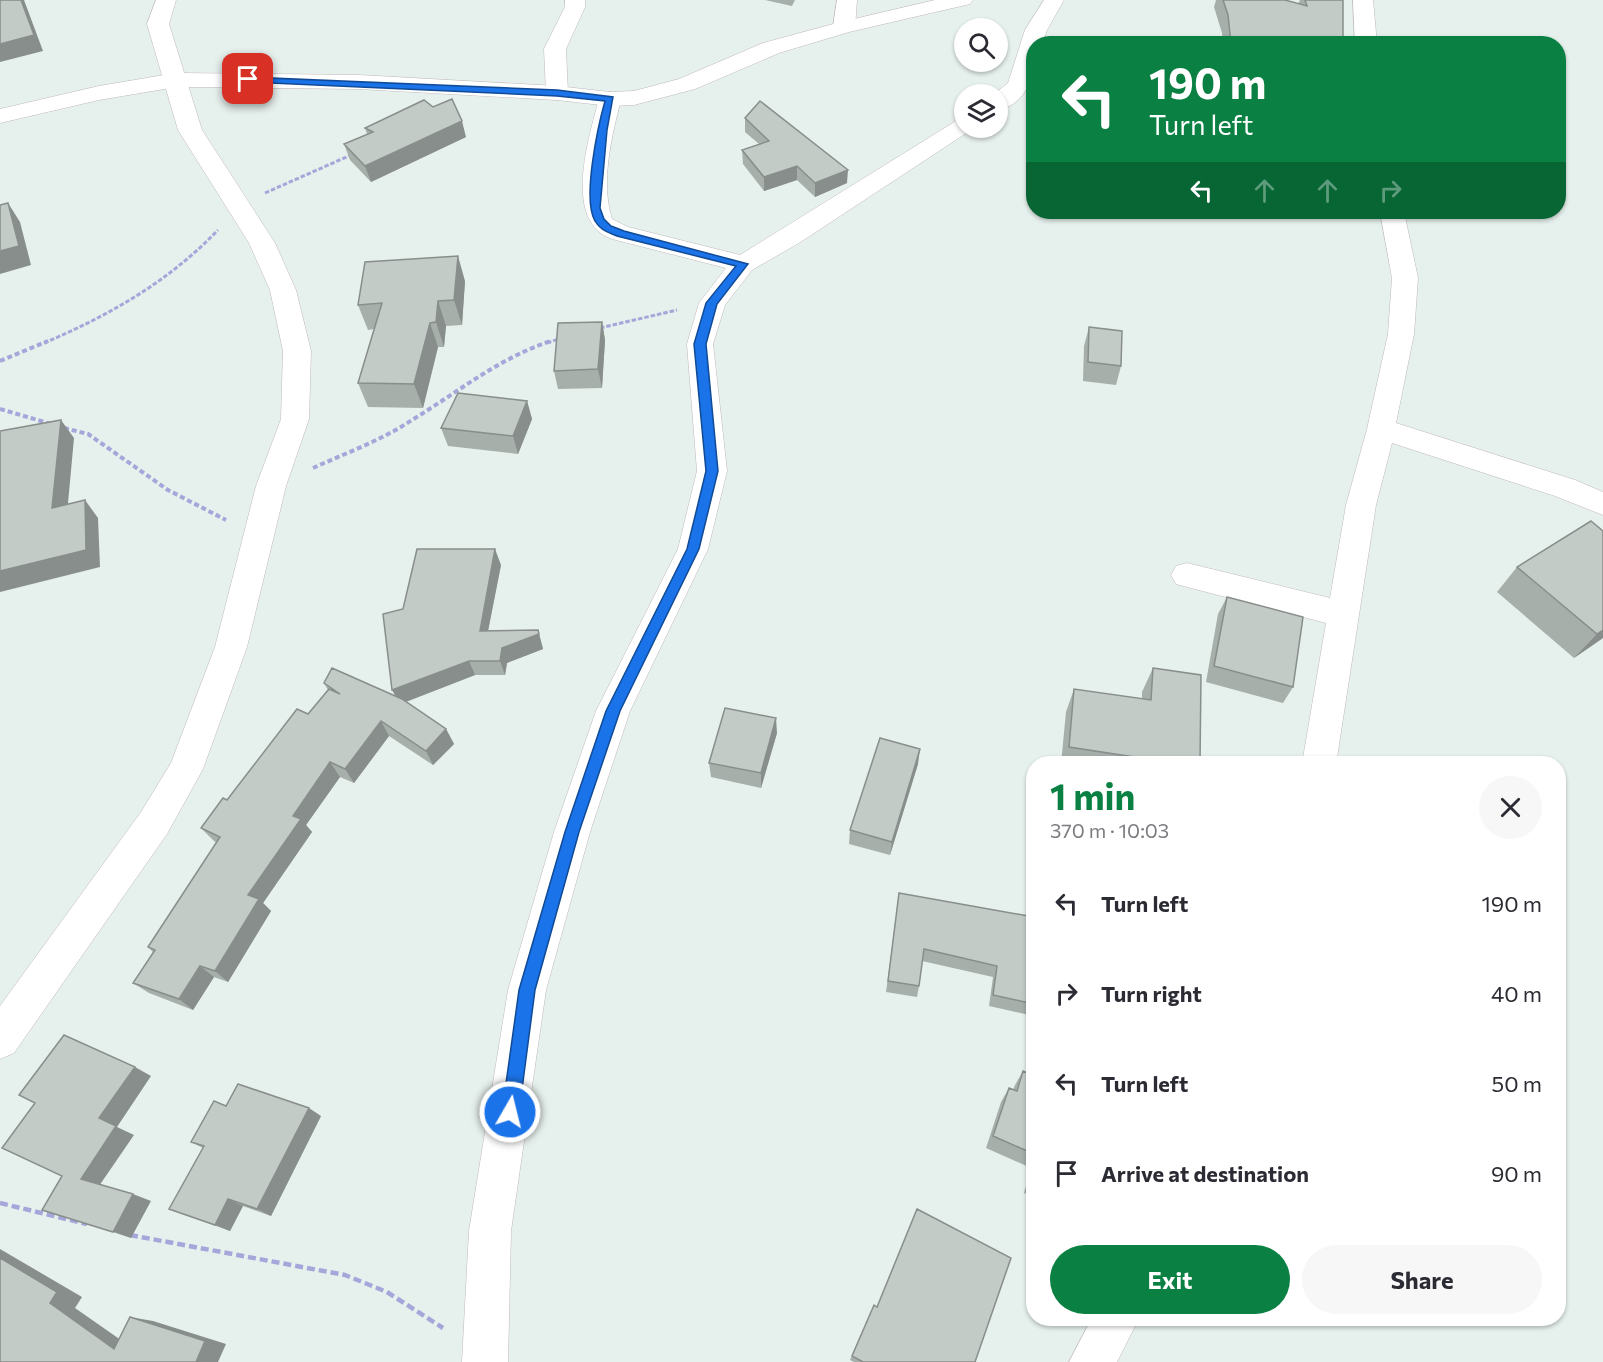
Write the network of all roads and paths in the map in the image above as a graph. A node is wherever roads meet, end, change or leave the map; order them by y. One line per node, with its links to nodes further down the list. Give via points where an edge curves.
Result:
1 (576, 0): 12 (street, via 555,49)
2 (848, 0): 7 (street)
3 (963, 0): 7 (street)
4 (1054, 0): 8 (street)
5 (1363, 0): 9 (street)
6 (164, 1): 11 (street, via 158,24)
7 (844, 27): 14 (street, via 745,57 657,94)
8 (1034, 36)
9 (1365, 36)
10 (1026, 61): 13 (street, via 1018,86)
11 (176, 80): 12 (street, via 359,82); 15 (street); 18 (street, via 190,130)
12 (557, 93): 14 (street)
13 (1008, 94)
14 (610, 99): 20 (street, via 597,172 595,208 599,220 621,233)
15 (0, 116)
16 (954, 132): 20 (street)
17 (355, 153): 18 (path)
18 (237, 207): 24 (path, via 188,263 159,286 95,321); 27 (street, via 262,243 283,290 297,351 295,419)
19 (1393, 219): 26 (street, via 1405,278 1401,334)
20 (743, 264): 21 (street)
21 (712, 303): 22 (path); 38 (street, via 700,344 712,471 693,549 613,711 572,832 527,990 490,1232)
22 (588, 330)
23 (565, 336): 27 (path, via 504,360 410,422)
24 (0, 361)
25 (0, 409): 29 (path, via 88,434 168,490)
26 (1381, 429): 28 (street); 31 (street, via 1361,505)
27 (272, 486): 29 (street)
28 (1603, 504)
29 (260, 537): 33 (street, via 231,647 186,769 154,823)
30 (1187, 575): 31 (street)
31 (1342, 614): 32 (street)
32 (1320, 756)
33 (0, 1039)
34 (0, 1203): 35 (path)
35 (93, 1226)
36 (128, 1234): 38 (path, via 345,1275 387,1292 426,1315)
37 (1112, 1326): 39 (street)
38 (485, 1362)
39 (1092, 1362)

